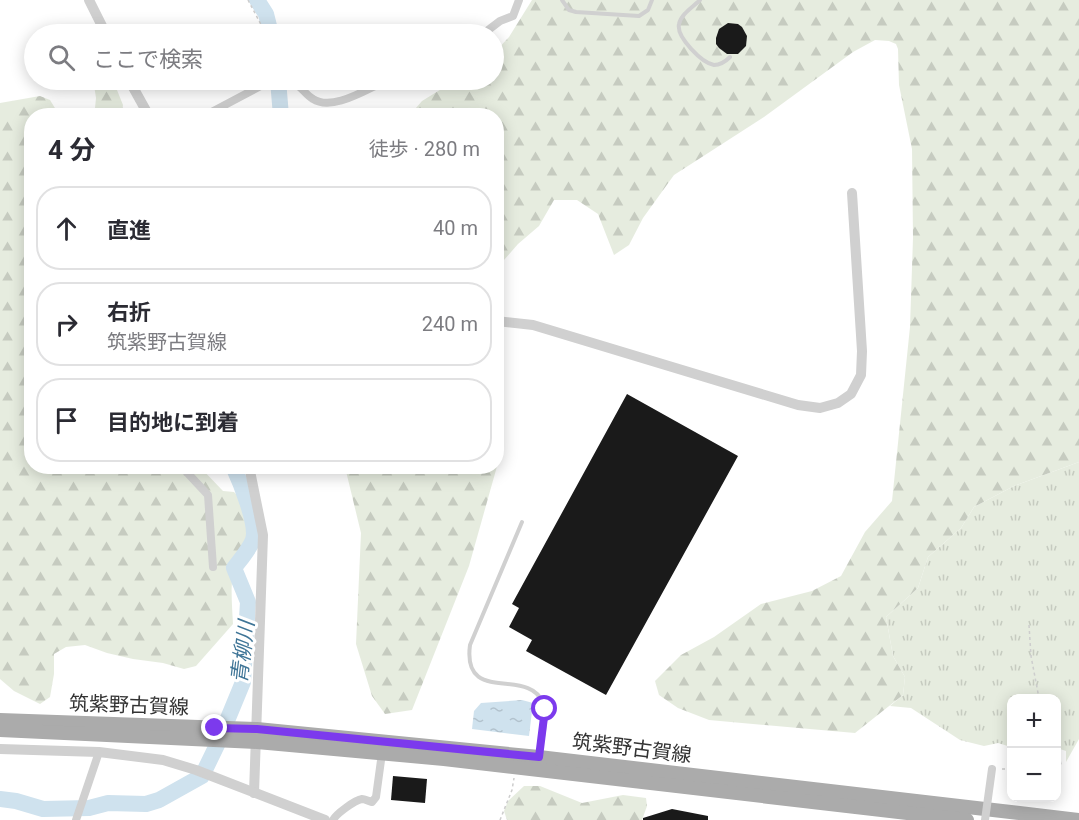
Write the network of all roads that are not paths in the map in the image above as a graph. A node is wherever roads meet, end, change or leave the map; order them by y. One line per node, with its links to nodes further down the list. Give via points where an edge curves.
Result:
1 (89, 0): 6 (street)
2 (519, 0): 7 (street, via 513,16)
3 (562, 0): 4 (lane, via 569,10 576,12 639,16 648,10)
4 (652, 0)
5 (700, 0): 8 (lane, via 682,17 678,30 681,38 705,62 720,64)
6 (101, 24)
7 (496, 24)
8 (730, 57)
9 (135, 90): 13 (street)
10 (253, 90): 14 (street)
11 (304, 90): 12 (street, via 316,101 334,104)
12 (366, 90)
13 (145, 108)
14 (219, 108)
15 (852, 193): 16 (street, via 861,375 851,394 838,403 820,408 798,405 533,325)
16 (504, 320)
17 (188, 474): 20 (street, via 208,495)
18 (251, 474): 24 (street, via 263,535)
19 (522, 522): 28 (lane, via 468,656 479,678 489,683 523,686 543,700 545,720)
20 (213, 567)
21 (0, 720): 23 (main road, 筑紫野古賀線)
22 (0, 730): 23 (main road, 筑紫野古賀線)
23 (213, 733): 24 (main road, 筑紫野古賀線)
24 (257, 735): 27 (main road, 筑紫野古賀線); 28 (main road, 筑紫野古賀線); 30 (street)
25 (0, 749): 26 (street)
26 (99, 752): 30 (street, via 144,756 196,770); 31 (street)
27 (382, 753): 33 (street, via 372,802 362,799); 34 (main road, 筑紫野古賀線)
28 (539, 757): 36 (main road, 筑紫野古賀線)
29 (992, 769): 35 (street, bridge)
30 (254, 793): 32 (street)
31 (76, 818)
32 (325, 820)
33 (333, 820)
34 (967, 820)
35 (985, 820)
36 (1079, 820)

